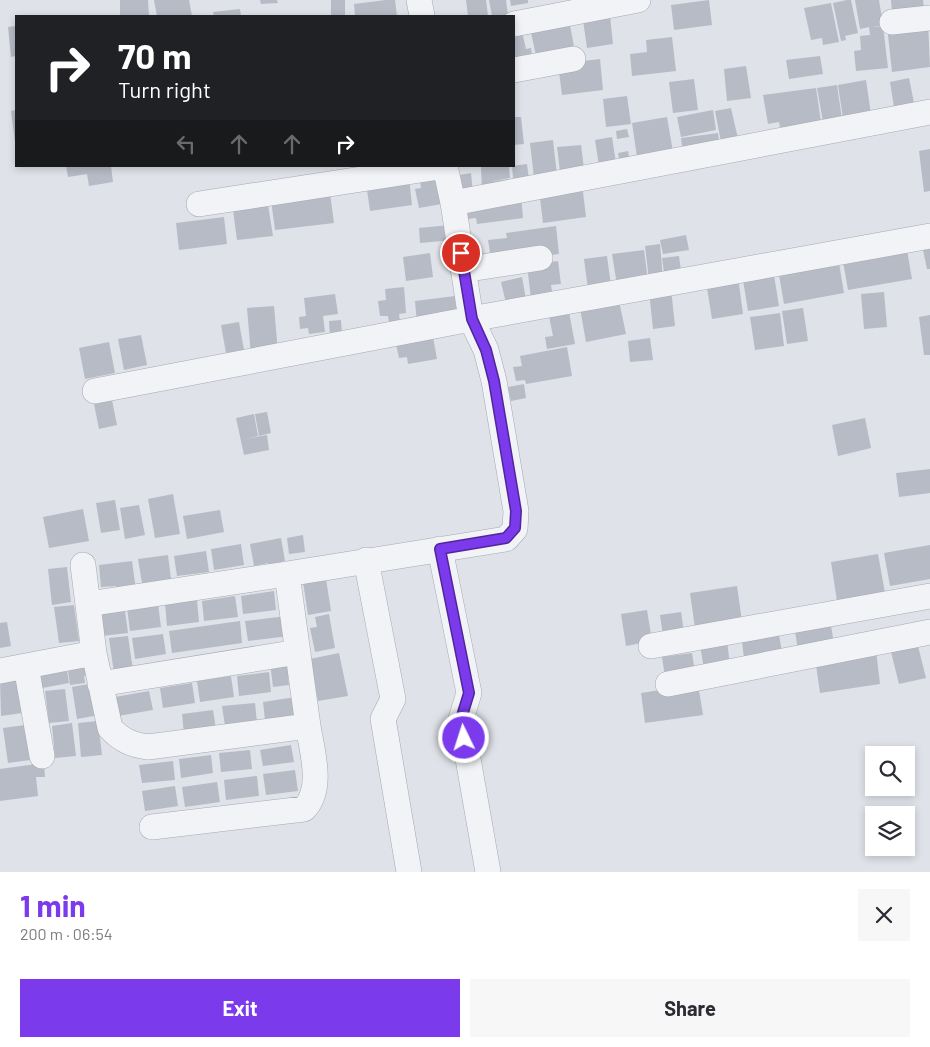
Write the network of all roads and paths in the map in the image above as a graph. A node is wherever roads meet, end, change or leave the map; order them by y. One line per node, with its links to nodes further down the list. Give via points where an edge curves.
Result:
1 (419, 0): 3 (street)
2 (638, 0): 6 (street)
3 (422, 15)
4 (930, 18): 5 (street)
5 (892, 22)
6 (515, 24)
7 (574, 59): 8 (street)
8 (515, 70)
9 (930, 112): 12 (street)
10 (440, 167): 13 (street)
11 (446, 167): 12 (street)
12 (453, 203): 16 (street)
13 (199, 204)
14 (930, 236): 17 (street)
15 (540, 258): 16 (street)
16 (464, 270): 17 (street)
17 (472, 319): 18 (street); 19 (street, via 486,350 494,381 516,511 515,528 506,538)
18 (95, 391)
19 (440, 549): 20 (street); 37 (street, via 469,693 461,719)
20 (366, 560): 22 (street); 36 (street, via 394,699 383,719)
21 (83, 565): 24 (street)
22 (287, 574): 24 (street); 27 (street)
23 (930, 596): 26 (street)
24 (88, 604): 28 (street)
25 (930, 632): 32 (street)
26 (652, 646)
27 (298, 652): 31 (street); 33 (street)
28 (94, 653): 29 (street); 31 (street)
29 (26, 666): 30 (street); 34 (street)
30 (0, 672)
31 (100, 684): 33 (street, via 110,728 135,746)
32 (668, 684)
33 (308, 726): 35 (street, via 315,784 310,803 304,809)
34 (42, 756)
35 (152, 827)
36 (409, 872)
37 (488, 872)

